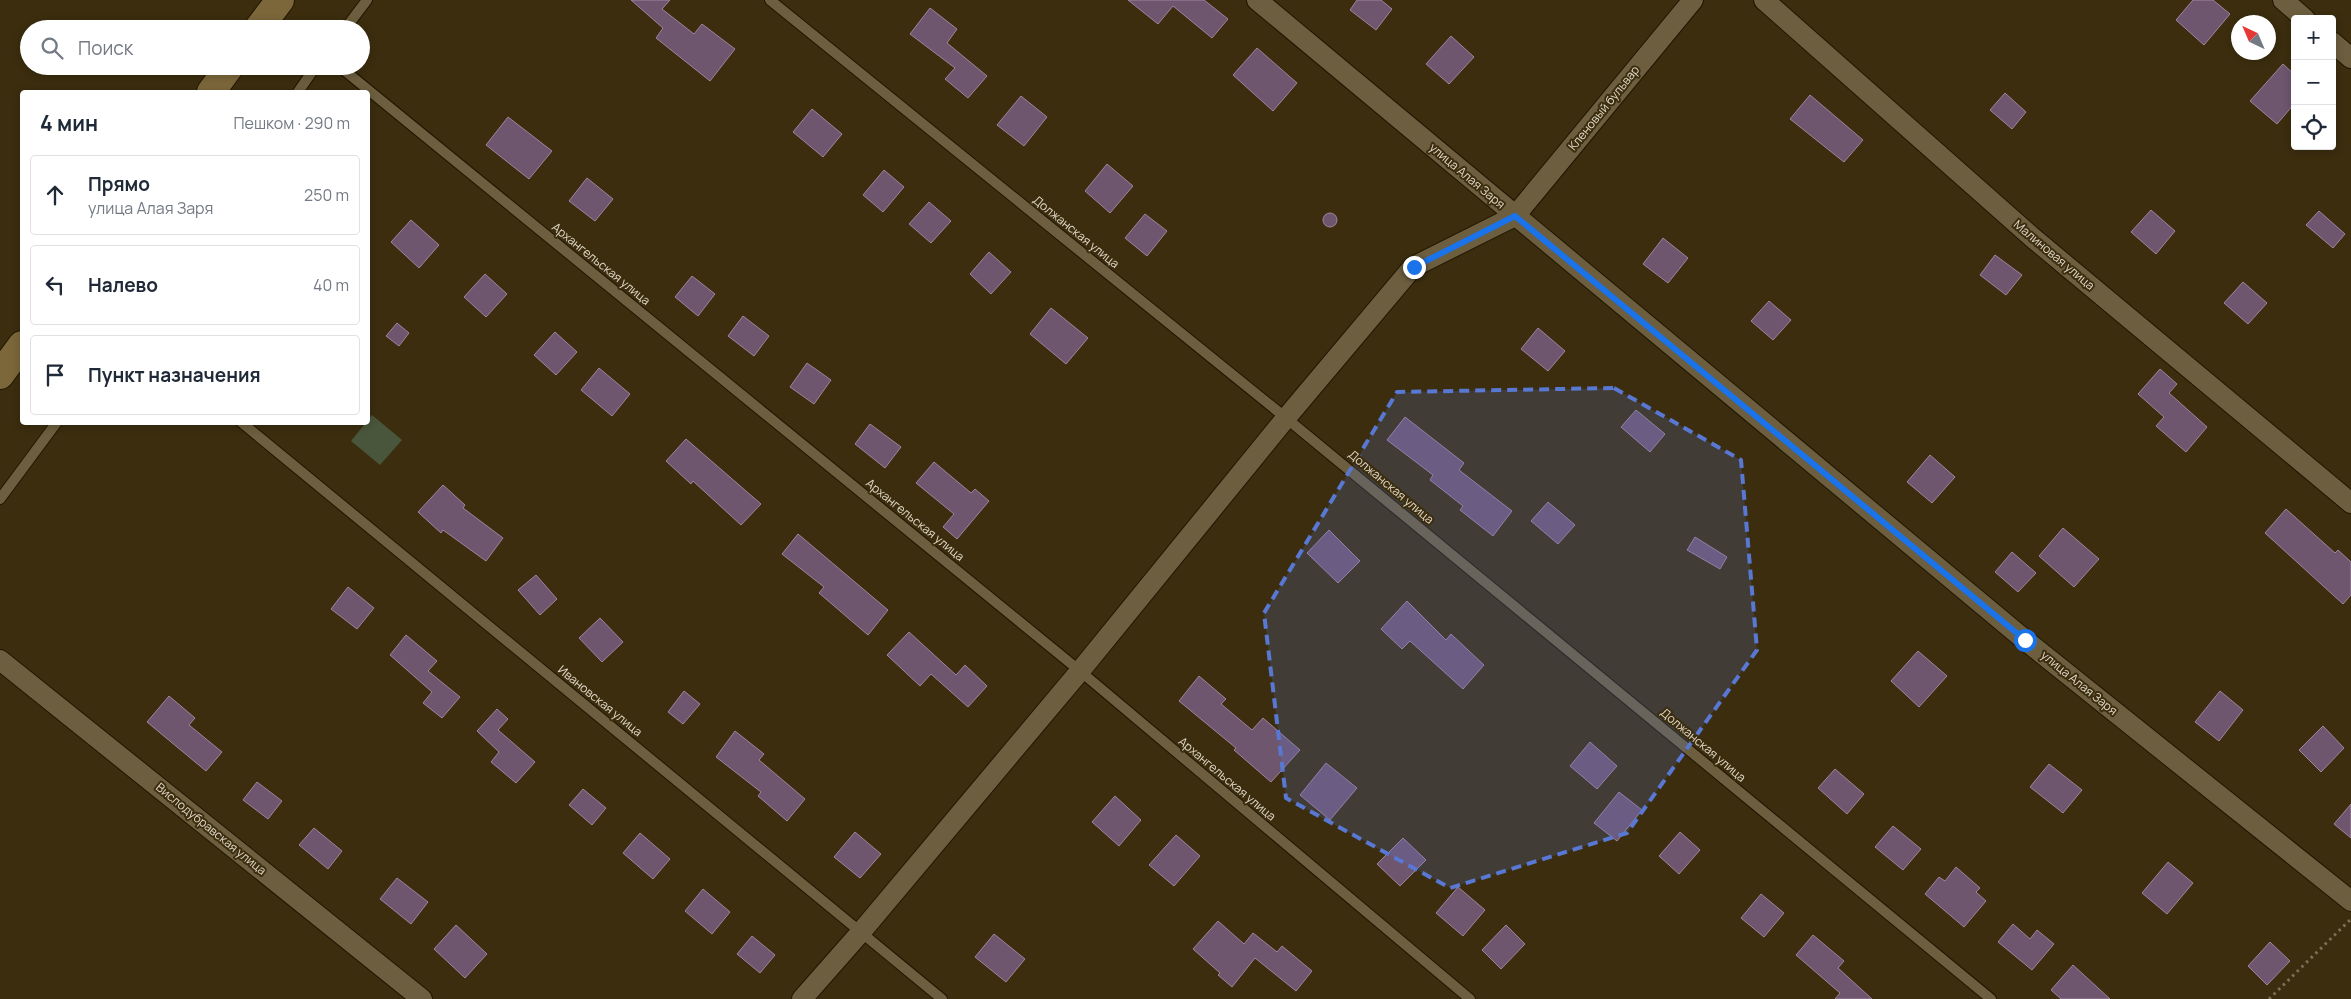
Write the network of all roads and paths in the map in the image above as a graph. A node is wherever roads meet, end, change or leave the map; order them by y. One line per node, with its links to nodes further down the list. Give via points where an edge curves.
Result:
1 (280, 0): 9 (main road)
2 (367, 0): 10 (lane)
3 (770, 0): 23 (lane, Должанская улица)
4 (1257, 0): 20 (street, улица Алая Заря)
5 (1693, 0): 20 (street, Кленовый бульвар)
6 (1764, 0): 27 (street, Малиновая улица, via 2033,238)
7 (2283, 0): 8 (street)
8 (2300, 15)
9 (265, 20)
10 (352, 20)
11 (2336, 45): 12 (street)
12 (2351, 58)
13 (223, 75): 16 (main road)
14 (310, 75): 17 (lane)
15 (351, 75): 18 (lane, Архангельская улица)
16 (212, 90)
17 (299, 90)
18 (369, 90)
19 (370, 91): 29 (lane, Архангельская улица)
20 (1515, 216): 23 (street, via 1414,267); 30 (street, улица Алая Заря, via 2025,640)
21 (20, 348): 22 (main road)
22 (0, 375)
23 (1286, 418): 29 (street); 37 (lane, Должанская улица)
24 (55, 425): 26 (lane)
25 (245, 425): 32 (lane, Ивановская улица)
26 (0, 499)
27 (2351, 503)
28 (0, 660): 33 (street, Вислодубравская улица)
29 (1080, 671): 32 (street); 36 (lane, Архангельская улица)
30 (2351, 901)
31 (2351, 918): 38 (path)
32 (861, 932): 34 (street); 35 (lane, Ивановская улица)
33 (422, 999)
34 (802, 999)
35 (942, 999)
36 (1470, 999)
37 (1991, 999)
38 (2269, 999)

